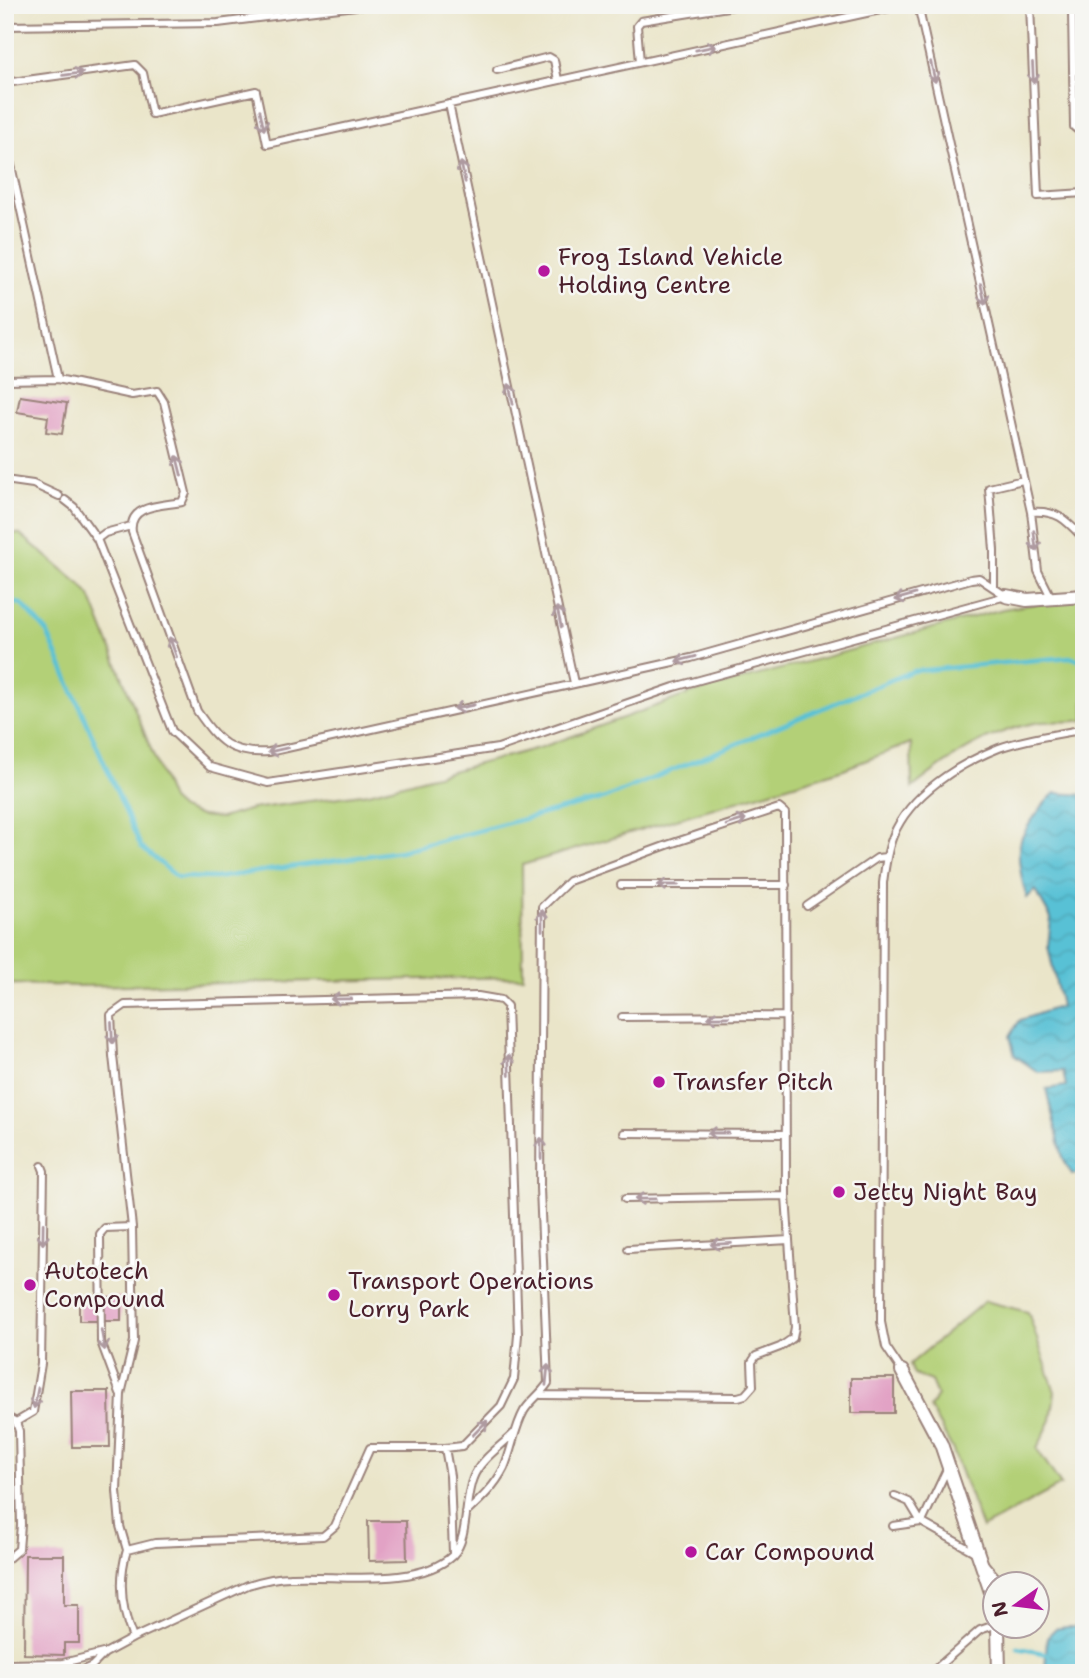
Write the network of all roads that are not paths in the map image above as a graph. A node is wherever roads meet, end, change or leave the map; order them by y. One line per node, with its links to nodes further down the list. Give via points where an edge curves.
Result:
1 (365, 5): 7 (lane, via 219,23)
2 (740, 5): 8 (lane, via 641,21 637,26)
3 (903, 5): 8 (lane, one-way to 3)
4 (919, 5): 19 (lane, one-way to 19)
5 (1030, 5): 15 (lane, one-way to 15, via 1038,196)
6 (1083, 5): 13 (lane, via 1072,12 1074,127)
7 (5, 26)
8 (640, 62): 10 (lane)
9 (497, 70): 10 (lane, via 549,57 554,60)
10 (558, 80): 12 (lane)
11 (5, 83): 12 (lane, one-way to 12, via 135,65 143,73 152,114 256,92 267,144)
12 (449, 104): 28 (lane, one-way to 12)
13 (1084, 135)
14 (5, 138): 16 (lane)
15 (1084, 193)
16 (58, 379): 17 (lane); 21 (lane, one-way to 16, via 135,514 185,499 164,402 157,391 132,394)
17 (5, 380)
18 (5, 480): 22 (lane, via 33,484 62,498)
19 (1023, 480): 20 (lane); 24 (lane, via 989,488)
20 (1031, 512): 23 (lane, via 1048,511 1068,522); 27 (lane, one-way to 27, via 1038,571)
21 (131, 526): 22 (lane); 28 (lane, one-way to 21, via 269,752 238,750 224,745 197,711)
22 (97, 539): 25 (lane, via 172,731 210,767 268,783 498,748 674,687)
23 (1084, 539)
24 (995, 588): 25 (lane); 28 (lane, one-way to 28, via 979,578 971,579 691,658)
25 (1006, 596): 27 (street)
26 (1084, 596): 27 (street)
27 (1051, 598)
28 (574, 683)
29 (1084, 729): 30 (lane, via 1000,748 962,766 915,803 901,820)
30 (886, 857): 33 (lane, via 877,858); 44 (lane, via 881,1322 886,1347)
31 (621, 885): 32 (lane, one-way to 31)
32 (786, 885): 34 (lane); 46 (lane, one-way to 32, via 549,1373 540,1188 542,907 569,881 779,808 785,813)
33 (807, 906)
34 (786, 1016): 35 (lane, one-way to 35); 37 (lane)
35 (622, 1017)
36 (624, 1133): 37 (lane, one-way to 36)
37 (786, 1133): 39 (lane)
38 (42, 1166): 48 (lane, one-way to 48, via 41,1364 33,1412)
39 (786, 1196): 40 (lane, one-way to 40); 42 (lane)
40 (625, 1199)
41 (132, 1227): 45 (lane, via 134,1341); 45 (lane, one-way to 45, via 105,1228 100,1234 101,1342); 50 (lane, one-way to 41, via 462,1446 501,1406 514,1379 519,1335 516,1220 507,1006 501,1000 478,996 125,1005 111,1015)
42 (789, 1240): 43 (lane, one-way to 43); 46 (lane, via 793,1338 756,1356 753,1386 745,1395)
43 (628, 1249)
44 (902, 1371): 51 (street)
45 (121, 1394): 56 (lane, via 117,1491)
46 (541, 1395): 49 (lane, via 523,1412)
47 (5, 1416): 48 (lane)
48 (16, 1422): 59 (lane, via 20,1541 19,1549)
49 (515, 1432): 53 (lane, via 505,1466 491,1489); 53 (lane, via 473,1478)
50 (445, 1448): 56 (lane, via 370,1448 335,1526 323,1536 155,1543); 57 (lane)
51 (949, 1465): 54 (lane); 58 (street)
52 (895, 1496): 54 (lane, via 909,1502)
53 (466, 1513): 57 (lane)
54 (921, 1522): 55 (lane); 58 (lane)
55 (893, 1526)
56 (127, 1550): 63 (lane, via 120,1580 125,1620)
57 (453, 1555): 63 (lane, via 428,1570 404,1576 264,1580)
58 (980, 1557): 60 (street); 61 (lane)
59 (5, 1561)
60 (984, 1570)
61 (991, 1570)
62 (981, 1630): 68 (lane)
63 (133, 1638): 65 (lane)
64 (997, 1640): 69 (street)
65 (105, 1653): 66 (lane, via 63,1663); 67 (lane)
66 (5, 1664)
67 (77, 1673)
68 (931, 1673)
69 (999, 1673)

